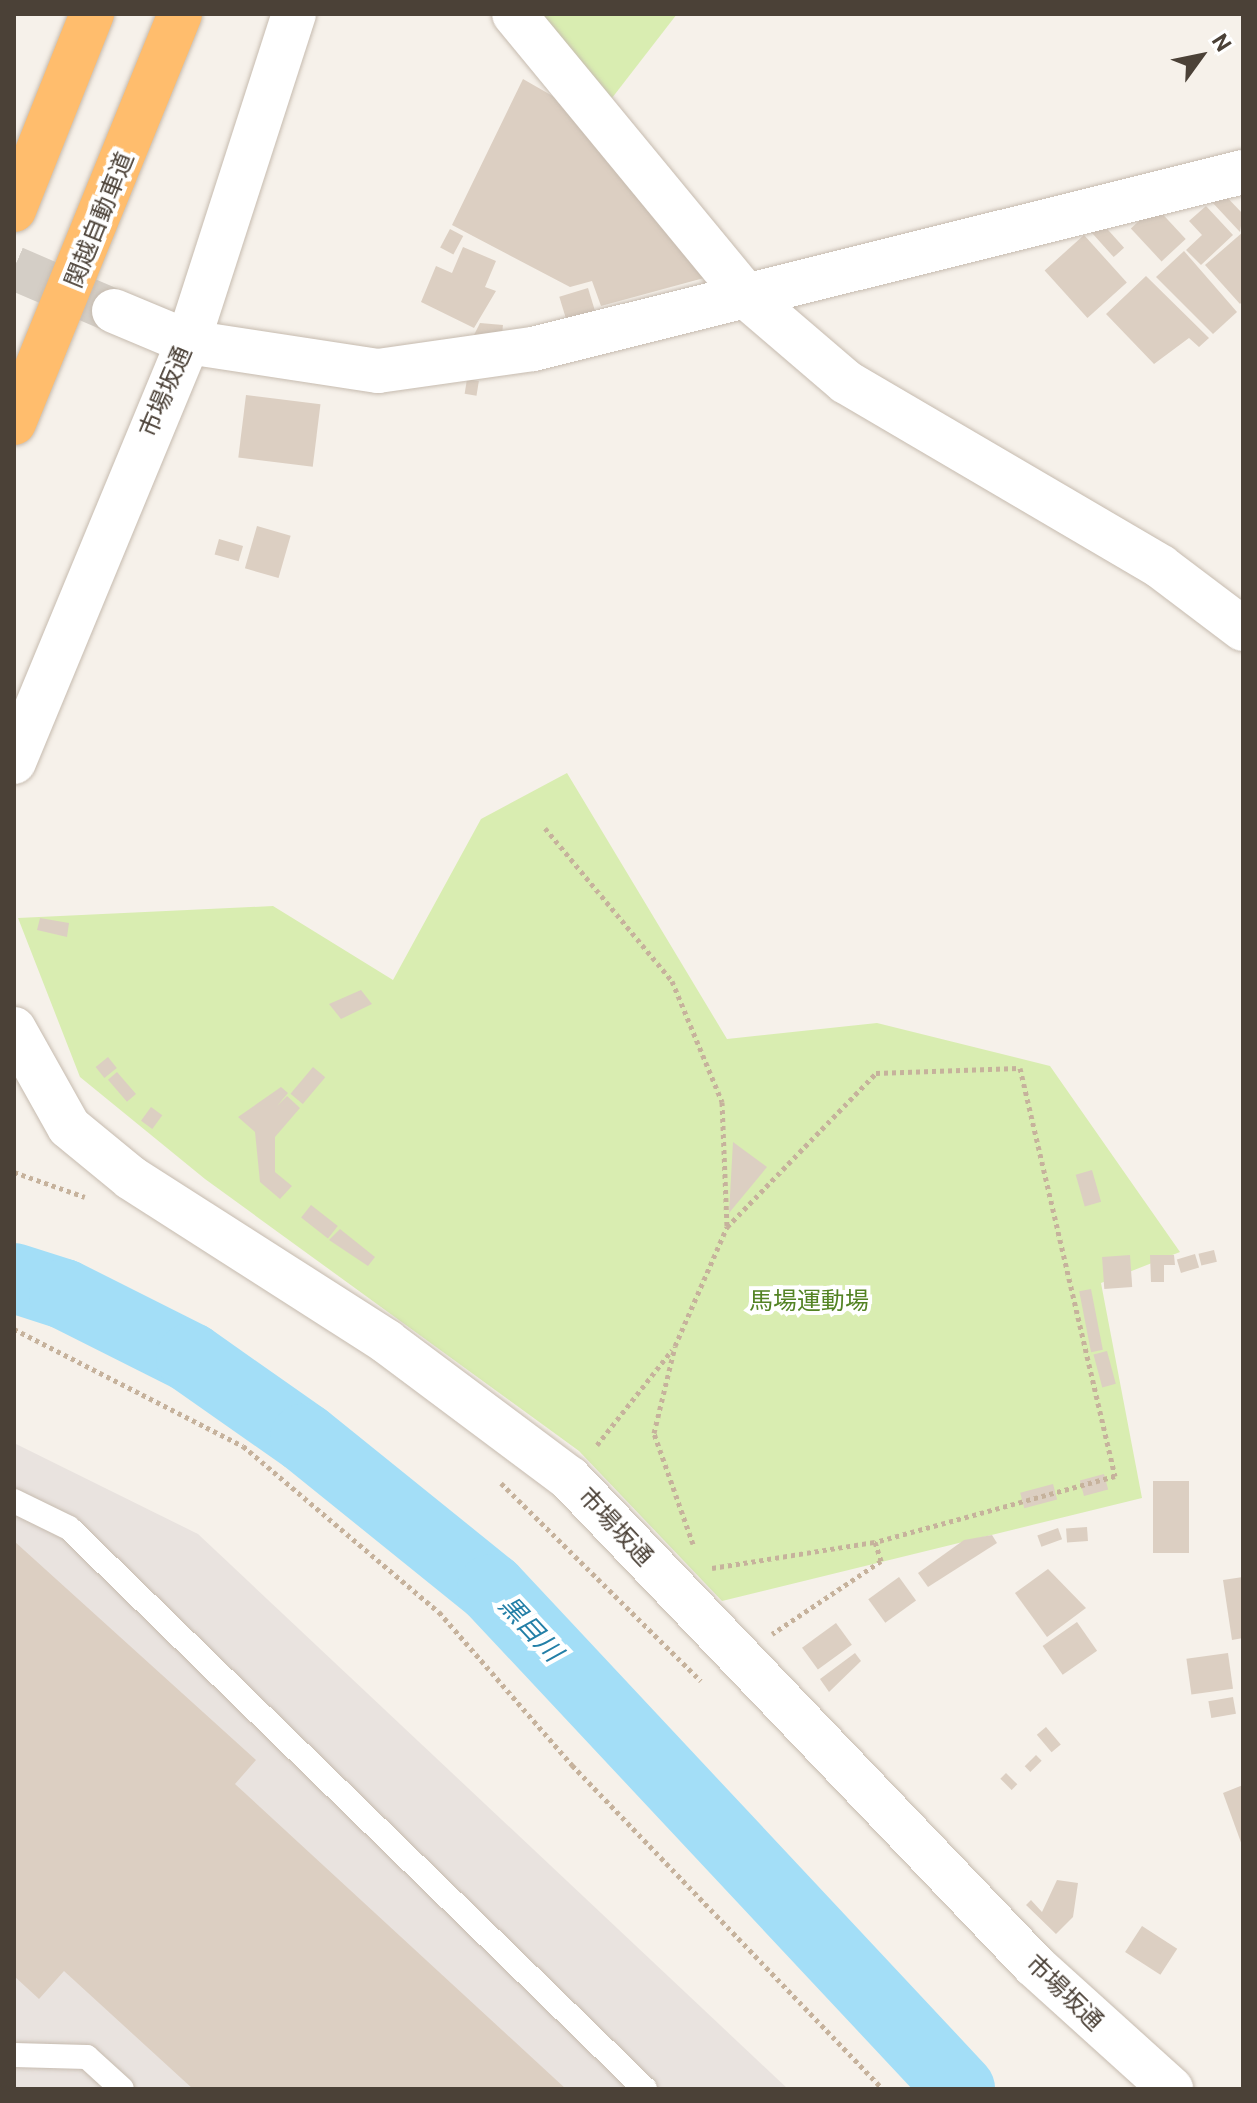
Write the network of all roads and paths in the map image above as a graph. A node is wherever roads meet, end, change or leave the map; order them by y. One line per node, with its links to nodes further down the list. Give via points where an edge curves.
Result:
1 (92, 14): 6 (highway)
2 (180, 14): 10 (highway, 関越自動車道)
3 (294, 14): 9 (street, 市場坂通)
4 (514, 14): 7 (street)
5 (1243, 172): 7 (street)
6 (14, 210)
7 (748, 298): 9 (street, via 533,349 378,371); 11 (street, via 846,382 1161,567)
8 (114, 311): 9 (street)
9 (188, 342): 12 (street, 市場坂通)
10 (14, 423)
11 (1243, 629)
12 (14, 762)
13 (545, 828): 17 (path, via 672,981 722,1102)
14 (14, 1029): 26 (street, 市場坂通, via 69,1127 131,1178 387,1342 569,1478)
15 (14, 1172): 16 (path)
16 (102, 1206)
17 (727, 1227): 19 (path); 23 (path, via 876,1073 1020,1068 1115,1476)
18 (14, 1329): 31 (path, via 243,1446 439,1612 572,1765)
19 (675, 1346): 20 (path); 24 (path, via 654,1433)
20 (597, 1445)
21 (487, 1470): 27 (path)
22 (14, 1501): 30 (lane, via 69,1528)
23 (875, 1542): 25 (path); 26 (path, via 881,1561)
24 (697, 1556)
25 (702, 1570)
26 (738, 1656): 32 (street, 市場坂通, via 1034,1965)
27 (707, 1688)
28 (14, 2055): 29 (lane, via 87,2057)
29 (122, 2089)
30 (645, 2089)
31 (883, 2089)
32 (1171, 2089)

